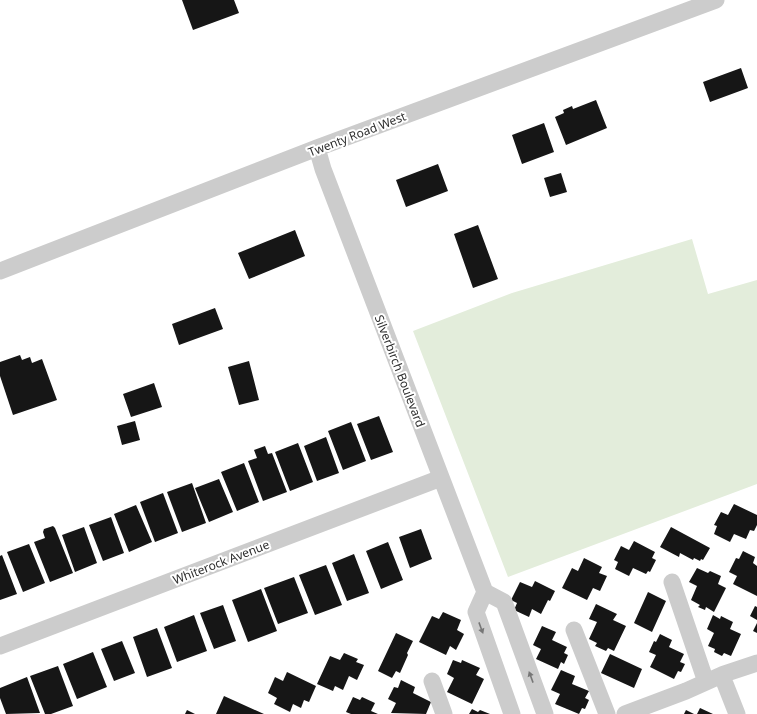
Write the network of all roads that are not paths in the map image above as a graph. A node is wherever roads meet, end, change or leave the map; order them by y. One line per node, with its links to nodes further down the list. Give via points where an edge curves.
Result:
1 (716, 0): 2 (street, Twenty Road West)
2 (317, 148): 3 (street, Twenty Road West); 4 (street, Silverbirch Boulevard)
3 (0, 271)
4 (441, 478): 6 (street, Silverbirch Boulevard); 8 (street, Whiterock Avenue)
5 (672, 582): 12 (street)
6 (485, 592): 14 (street, one-way to 14, via 476,612); 15 (street, one-way to 6, via 504,602)
7 (574, 630): 16 (street)
8 (0, 646)
9 (757, 663): 10 (street)
10 (722, 676): 12 (street); 18 (street)
11 (432, 681): 13 (street)
12 (706, 682): 17 (street)
13 (444, 714)
14 (512, 714)
15 (544, 714)
16 (607, 714)
17 (625, 714)
18 (737, 714)

